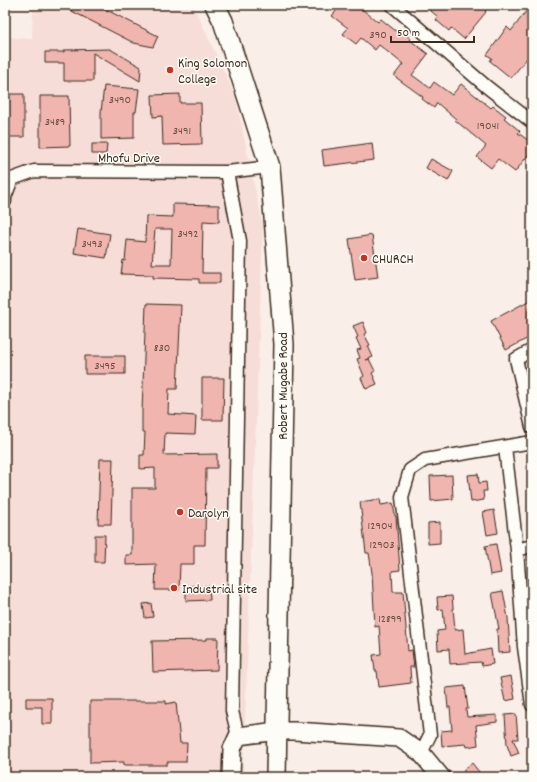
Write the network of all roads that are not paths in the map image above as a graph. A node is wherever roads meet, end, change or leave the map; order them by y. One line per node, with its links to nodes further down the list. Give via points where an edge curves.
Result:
1 (215, 5): 4 (main road, Robert Mugabe Road, via 224,21)
2 (392, 5): 3 (street, via 487,87)
3 (532, 122)
4 (270, 167): 5 (street, Mhofu Drive); 15 (main road, Robert Mugabe Road, via 284,344)
5 (227, 172): 6 (street, Mhofu Drive, via 34,171 12,179); 16 (street, via 240,241 232,712)
6 (5, 201)
7 (532, 350): 8 (street, via 516,359)
8 (532, 427)
9 (532, 442): 10 (street)
10 (505, 447): 12 (street); 17 (street, via 425,460 410,470 402,497 430,735)
11 (532, 546): 12 (street)
12 (517, 550): 13 (street)
13 (528, 646): 14 (street)
14 (532, 705)
15 (277, 731): 16 (street); 17 (street, via 398,738); 19 (main road, Robert Mugabe Road)
16 (238, 736): 18 (street, via 232,748)
17 (421, 753): 20 (street)
18 (231, 777)
19 (276, 777)
20 (441, 777)

